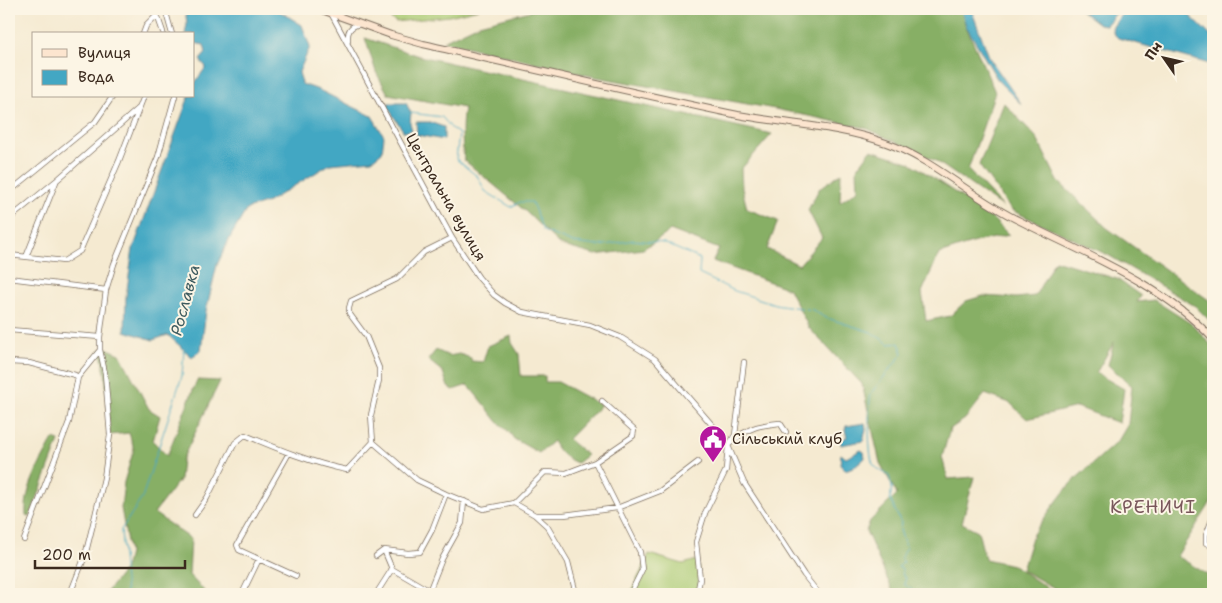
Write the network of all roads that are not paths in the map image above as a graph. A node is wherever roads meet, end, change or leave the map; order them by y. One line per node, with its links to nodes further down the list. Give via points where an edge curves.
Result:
1 (156, 9): 5 (street)
2 (166, 9): 6 (street)
3 (319, 9): 4 (main road)
4 (332, 15): 7 (main road); 12 (street, Центральна вулиця)
5 (156, 16): 8 (street); 9 (street)
6 (168, 16): 10 (street); 11 (street)
7 (360, 24): 12 (street, via 350,28); 27 (main road, via 423,44 739,115 854,134 886,143 917,156 987,204 1105,262 1181,308)
8 (144, 32)
9 (163, 32)
10 (163, 32)
11 (172, 32)
12 (348, 45): 20 (street, Центральна вулиця)
13 (112, 98): 18 (street, via 96,122)
14 (143, 98): 16 (street)
15 (174, 98): 24 (street, via 158,157)
16 (141, 107): 17 (street); 22 (street, via 80,251 64,261)
17 (57, 180): 19 (street); 22 (street)
18 (9, 192)
19 (9, 219)
20 (452, 238): 34 (street, via 424,252 397,279 352,301 348,308 366,336 378,368 379,380 371,415); 35 (street, Центральна вулиця, via 478,278 505,303 522,312 590,325 620,337 656,359)
21 (9, 255): 22 (street)
22 (26, 257)
23 (9, 278): 24 (street)
24 (106, 290): 26 (street)
25 (9, 330): 26 (street)
26 (100, 337): 28 (street)
27 (1213, 339)
28 (100, 350): 31 (street); 54 (street, via 110,435 104,478 85,556)
29 (9, 362): 31 (street, via 29,363)
30 (744, 362): 35 (street, via 734,435)
31 (78, 378): 46 (street, via 69,422)
32 (602, 401): 37 (street, via 634,430 634,436)
33 (786, 432): 35 (street, via 780,423 760,425 738,436)
34 (373, 442): 36 (street, via 347,470); 39 (street, via 416,480)
35 (728, 446): 59 (street, via 726,470 705,513 696,542 700,579); 60 (street, Центральна вулиця, via 744,483)
36 (289, 453): 43 (street, via 245,435 235,443); 50 (street, via 237,545 239,550)
37 (595, 462): 41 (street, via 566,473 544,472); 42 (street)
38 (698, 462): 42 (street, via 660,492)
39 (446, 494): 40 (street); 48 (street, via 420,552)
40 (464, 501): 41 (street, via 483,510); 53 (street, via 462,523 442,559)
41 (514, 503): 44 (street)
42 (617, 508): 44 (street); 58 (street, via 640,552 642,570)
43 (195, 515)
44 (535, 515): 57 (street, via 547,526 568,562)
45 (1213, 518): 47 (street, via 1206,535 1206,543)
46 (24, 540)
47 (1213, 547)
48 (384, 550): 49 (street); 51 (street)
49 (376, 556)
50 (259, 559): 52 (street); 55 (street)
51 (392, 570): 53 (street); 56 (street)
52 (296, 576)
53 (429, 593)
54 (70, 594)
55 (242, 594)
56 (376, 594)
57 (576, 594)
58 (630, 594)
59 (697, 594)
60 (819, 594)

